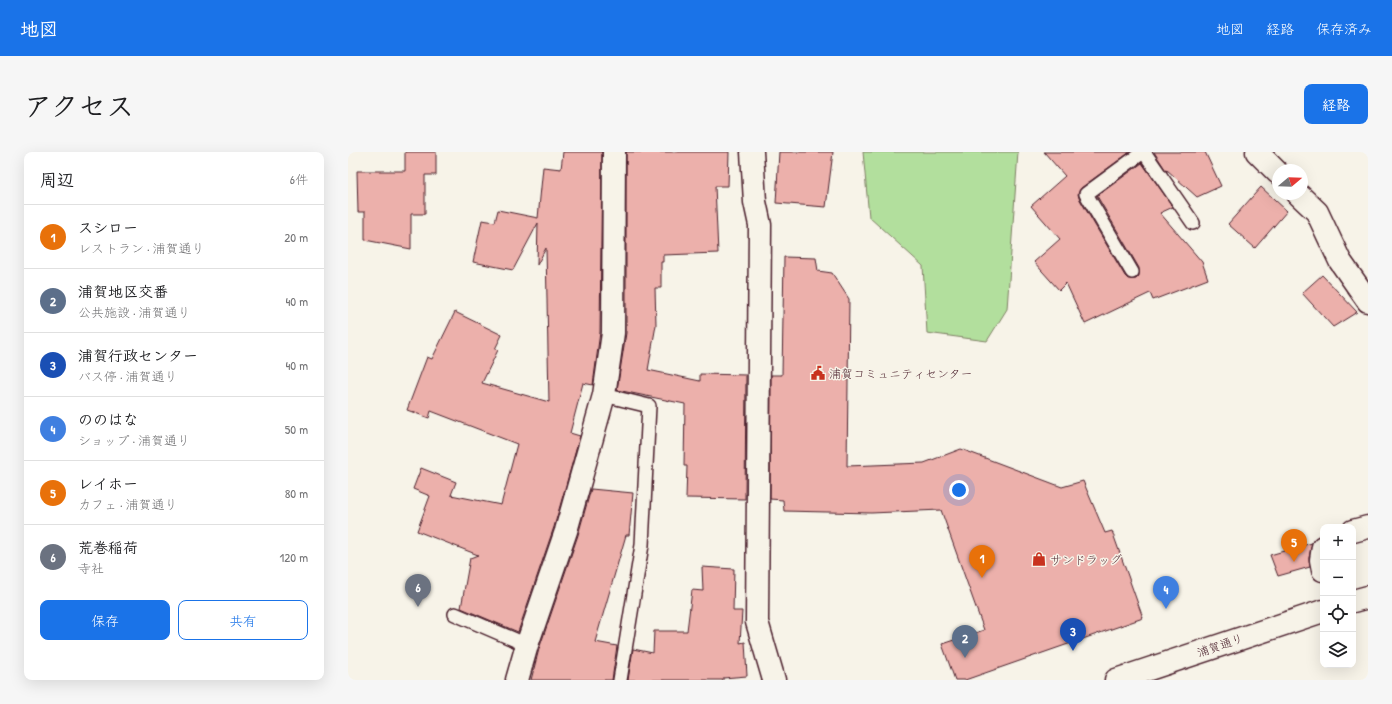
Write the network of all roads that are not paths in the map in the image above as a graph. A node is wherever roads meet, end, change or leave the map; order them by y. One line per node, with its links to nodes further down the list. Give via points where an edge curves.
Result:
1 (614, 152): 10 (street, via 613,333)
2 (752, 152): 20 (street, via 755,202 760,225 757,622)
3 (1144, 152): 7 (lane); 8 (lane, via 1086,194)
4 (1257, 152): 5 (street)
5 (1272, 167)
6 (1304, 200): 9 (street, via 1317,212 1340,261)
7 (1193, 223)
8 (1132, 272)
9 (1368, 302)
10 (604, 395): 17 (street, via 566,531); 19 (lane, via 649,406 642,545)
11 (1368, 527): 12 (street)
12 (1356, 530)
13 (1368, 597): 14 (street)
14 (1356, 600)
15 (1320, 612): 21 (street, 浦賀通り)
16 (455, 614): 17 (lane)
17 (527, 645): 18 (street)
18 (517, 680)
19 (620, 680)
20 (774, 680)
21 (1116, 680)

